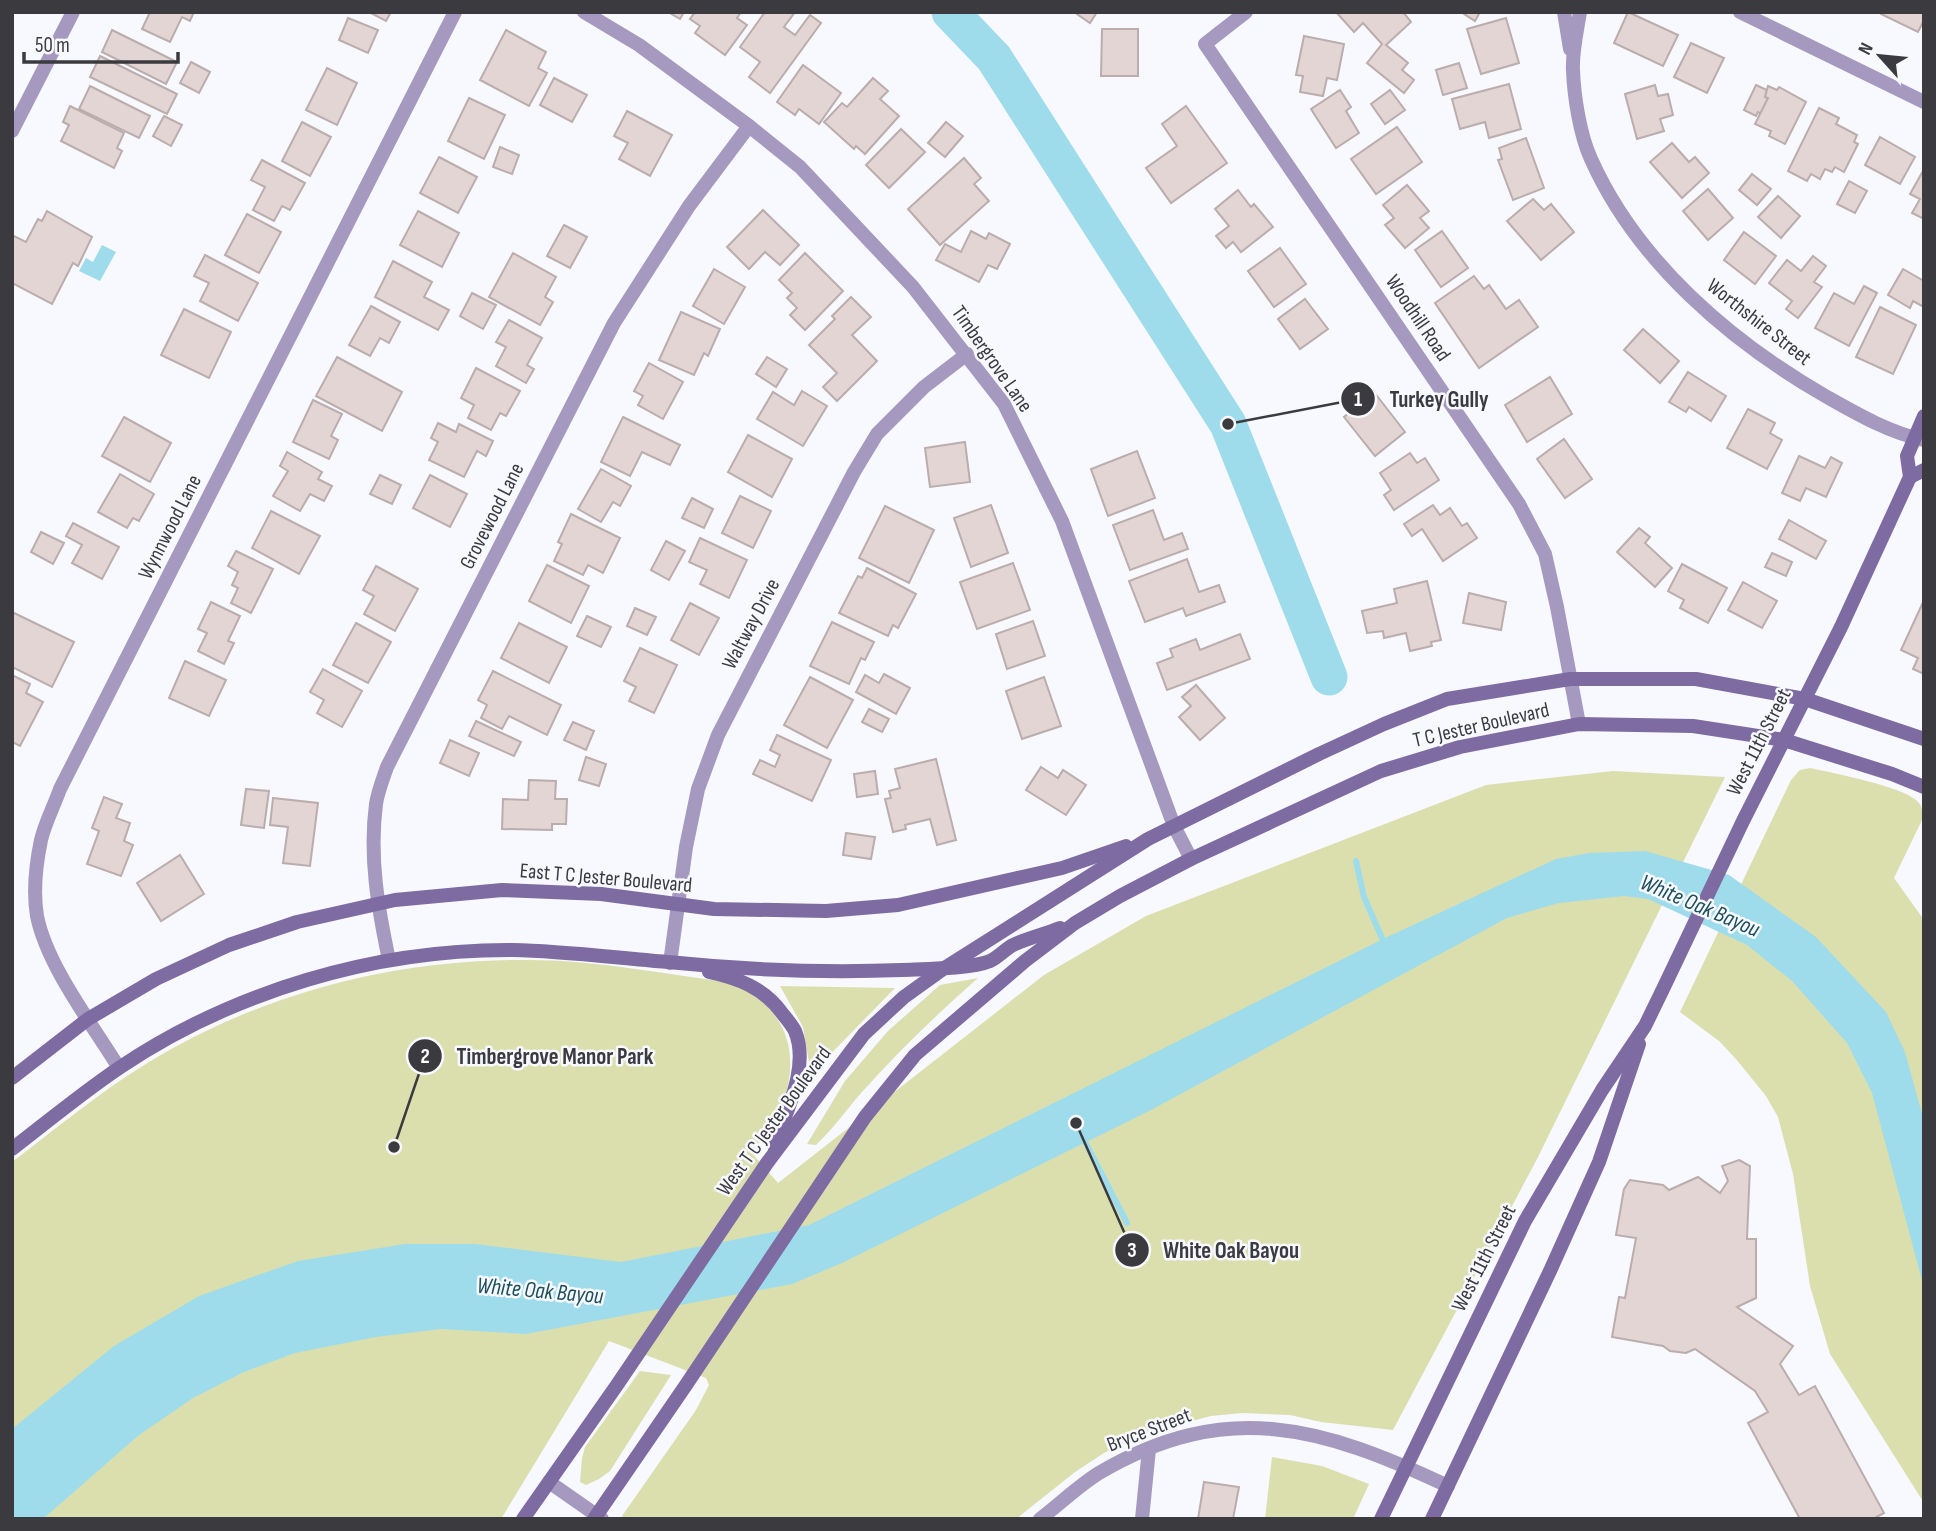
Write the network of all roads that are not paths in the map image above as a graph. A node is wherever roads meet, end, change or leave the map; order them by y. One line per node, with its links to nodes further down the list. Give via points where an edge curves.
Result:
1 (73, 12): 11 (street)
2 (455, 12): 32 (street, Wynnwood Lane, via 60,789 42,838 37,915 46,944)
3 (584, 12): 10 (street, Timbergrove Lane, via 639,45)
4 (1246, 12): 17 (street, Woodhill Road, via 1205,44 1519,504 1545,554)
5 (1564, 12): 8 (street, Worthshire Street)
6 (1580, 12): 8 (street, Worthshire Street)
7 (1740, 12): 9 (street)
8 (1573, 69): 14 (street, Worthshire Street, via 1577,109 1590,157 1641,240 1668,273 1760,355 1845,407)
9 (1924, 103)
10 (749, 126): 12 (street, Timbergrove Lane, via 800,167 913,287); 26 (street, Grovewood Lane, via 689,205 614,323 387,767 376,802 373,856)
11 (12, 131)
12 (967, 355): 23 (street, Timbergrove Lane, via 1004,404 1062,521); 27 (street, Waltway Drive, via 924,387 877,434 854,472 718,735 698,789)
13 (1924, 416): 14 (main road, West 11th Street)
14 (1919, 439): 16 (main road, West 11th Street, via 1907,456)
15 (1924, 470): 16 (main road)
16 (1910, 477): 18 (main road, West 11th Street)
17 (1570, 679): 18 (main road, T C Jester Boulevard, via 1696,679); 19 (street, Woodhill Road); 23 (main road, T C Jester Boulevard, via 1447,699 1319,754)
18 (1805, 698): 20 (main road, West 11th Street); 21 (main road, T C Jester Boulevard)
19 (1579, 724): 20 (main road, T C Jester Boulevard, via 1693,726); 25 (main road, T C Jester Boulevard, via 1460,747 1381,771)
20 (1784, 740): 22 (main road, T C Jester Boulevard); 33 (main road, West 11th Street)
21 (1924, 740)
22 (1924, 787)
23 (1174, 826): 24 (main road, T C Jester Boulevard); 25 (street, Timbergrove Lane)
24 (1148, 839): 27 (main road, East T C Jester Boulevard, via 1062,867 898,905 826,911); 31 (main road, West T C Jester Boulevard)
25 (1191, 859): 28 (main road, T C Jester Boulevard)
26 (378, 904): 27 (main road, East T C Jester Boulevard, via 502,890 601,894); 29 (street, Grovewood Lane); 32 (main road, East T C Jester Boulevard, via 297,922 229,945 156,979)
27 (679, 905): 30 (street, Waltway Drive)
28 (1075, 923): 31 (main road, via 1013,945 989,961); 42 (main road, via 915,1055 865,1117)
29 (389, 960): 30 (main road, via 510,950); 34 (main road, via 254,999 182,1031)
30 (670, 962): 31 (main road, via 836,972); 37 (main road, via 737,978 771,998 795,1030 799,1063 794,1091)
31 (943, 969): 37 (main road, West T C Jester Boulevard, via 864,1034)
32 (89, 1019): 34 (street, Wynnwood Lane); 35 (main road, East T C Jester Boulevard)
33 (1645, 1026): 39 (main road, West 11th Street, via 1525,1221); 41 (main road, West 11th Street, via 1599,1162)
34 (119, 1068): 36 (main road)
35 (12, 1078)
36 (12, 1149)
37 (767, 1163): 40 (main road, West T C Jester Boulevard)
38 (1149, 1448): 39 (street, Bryce Street, via 1214,1429 1262,1428 1334,1439); 44 (street, Bryce Street, via 1097,1475); 45 (street)
39 (1406, 1466): 41 (street, Bryce Street); 46 (main road, West 11th Street)
40 (550, 1482): 42 (street); 43 (main road, West T C Jester Boulevard)
41 (1448, 1486): 47 (main road, West 11th Street)
42 (597, 1518)
43 (523, 1519)
44 (1040, 1519)
45 (1142, 1519)
46 (1381, 1519)
47 (1432, 1519)

